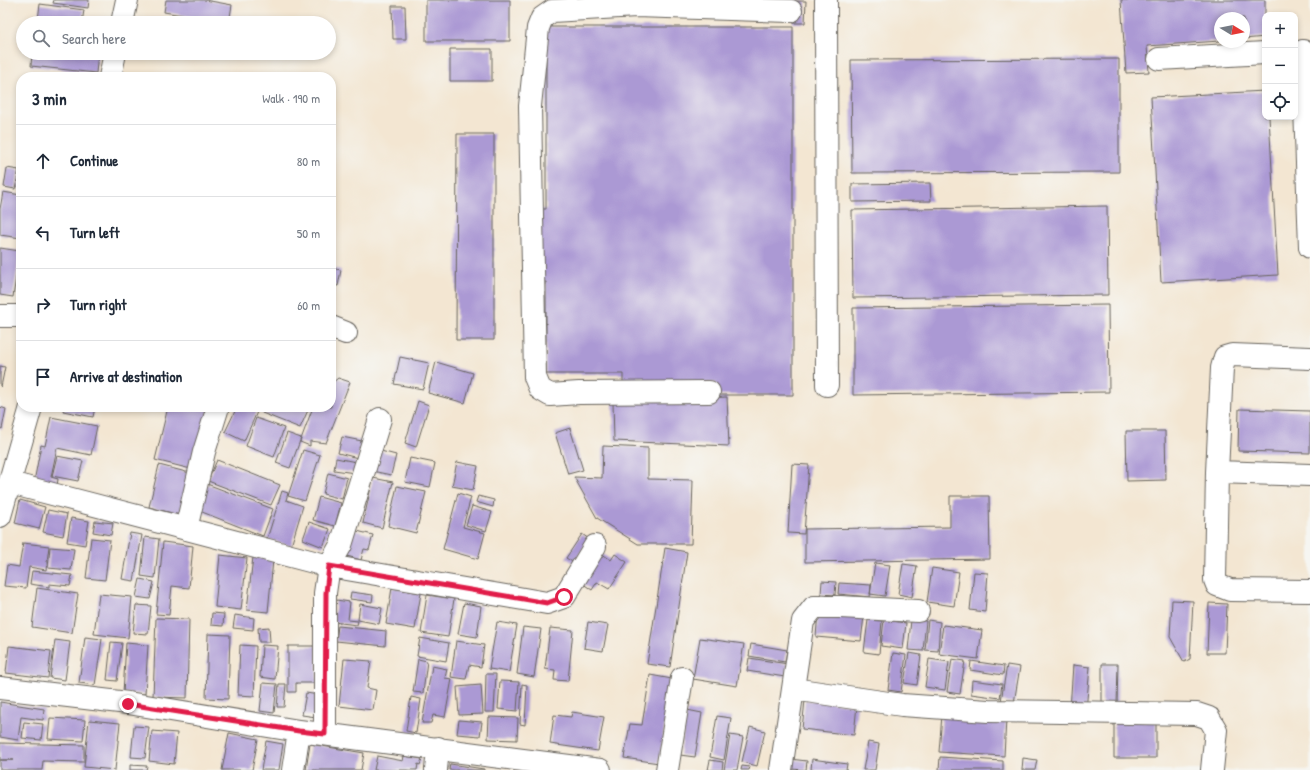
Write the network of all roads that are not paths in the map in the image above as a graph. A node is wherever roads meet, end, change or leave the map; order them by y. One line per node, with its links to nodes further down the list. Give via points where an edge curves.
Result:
1 (127, 0): 6 (street)
2 (826, 0): 16 (street)
3 (636, 3): 4 (street); 17 (street, via 552,11 542,18 538,28 530,106 536,377 540,388 550,395)
4 (697, 4): 5 (street)
5 (791, 11)
6 (124, 16)
7 (1303, 51): 12 (street)
8 (1262, 53): 9 (street)
9 (1159, 59)
10 (114, 60): 11 (street)
11 (111, 72)
12 (1310, 247)
13 (0, 316): 14 (street)
14 (16, 316)
15 (1310, 358): 21 (street, via 1232,355 1225,357 1222,368)
16 (827, 385)
17 (709, 392)
18 (30, 412): 23 (street)
19 (216, 412): 25 (street)
20 (380, 419): 27 (street, via 341,544)
21 (1217, 472): 22 (street); 28 (street, via 1217,585 1230,590)
22 (1310, 475)
23 (10, 482): 24 (street); 25 (street)
24 (0, 516)
25 (186, 529): 27 (street)
26 (595, 546): 27 (street, via 564,597 547,603)
27 (329, 566): 34 (street, via 326,593)
28 (1310, 591)
29 (918, 611): 32 (street, via 814,607 803,621)
30 (682, 678): 39 (street)
31 (0, 688): 33 (street, via 128,704)
32 (792, 689): 40 (street); 41 (street, via 902,705 988,711 1197,714 1209,718 1216,730)
33 (299, 731): 34 (street); 36 (street)
34 (325, 734): 35 (street)
35 (438, 748): 37 (street); 38 (street)
36 (293, 770)
37 (436, 770)
38 (600, 770)
39 (667, 770)
40 (781, 770)
41 (1212, 770)

